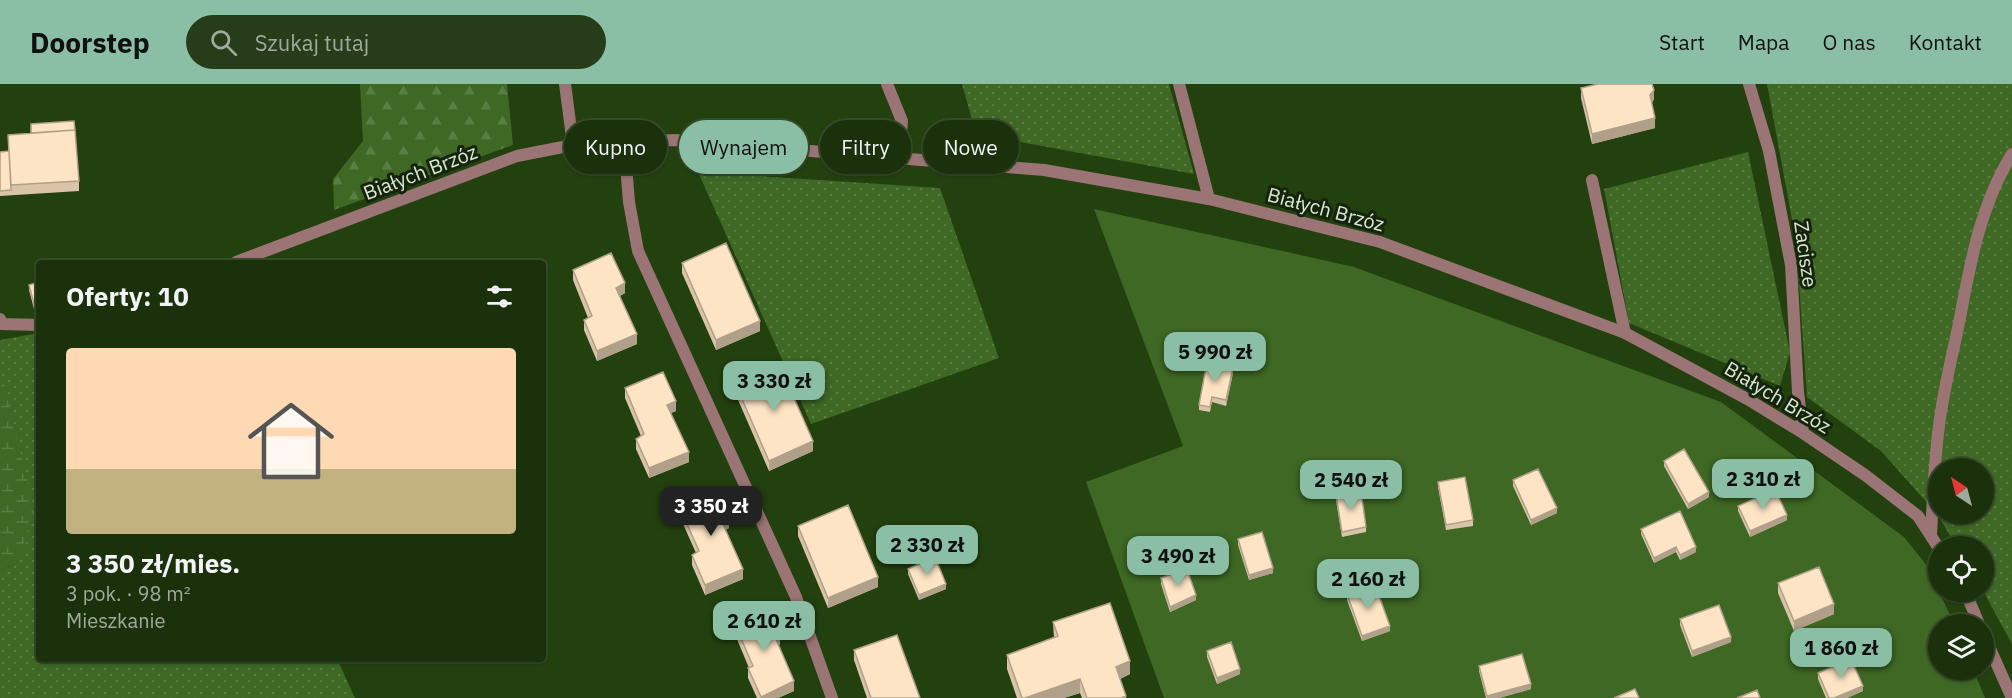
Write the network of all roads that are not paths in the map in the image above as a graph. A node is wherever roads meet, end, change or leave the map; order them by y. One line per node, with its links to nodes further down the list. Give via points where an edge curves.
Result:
1 (565, 84): 5 (street)
2 (887, 84): 6 (street)
3 (1179, 84): 14 (street)
4 (1749, 84): 19 (street, Zacisze, via 1769,151 1791,265)
5 (570, 120)
6 (902, 120)
7 (667, 140): 9 (street, Białych Brzóz)
8 (564, 147): 15 (street, Białych Brzóz, via 517,156)
9 (820, 152)
10 (2012, 154): 20 (street, via 1988,203 1970,265 1939,426)
11 (911, 159): 14 (street, Białych Brzóz, via 1044,170)
12 (627, 174): 22 (street, via 638,251 796,597)
13 (1592, 180): 18 (street)
14 (1209, 199): 18 (street, Białych Brzóz, via 1380,242)
15 (241, 260)
16 (1, 321): 17 (street)
17 (36, 325)
18 (1625, 333): 19 (street, Białych Brzóz)
19 (1803, 433): 20 (street, Białych Brzóz, via 1918,516)
20 (1931, 535)
21 (1994, 658): 23 (street)
22 (832, 698)
23 (2012, 698)

